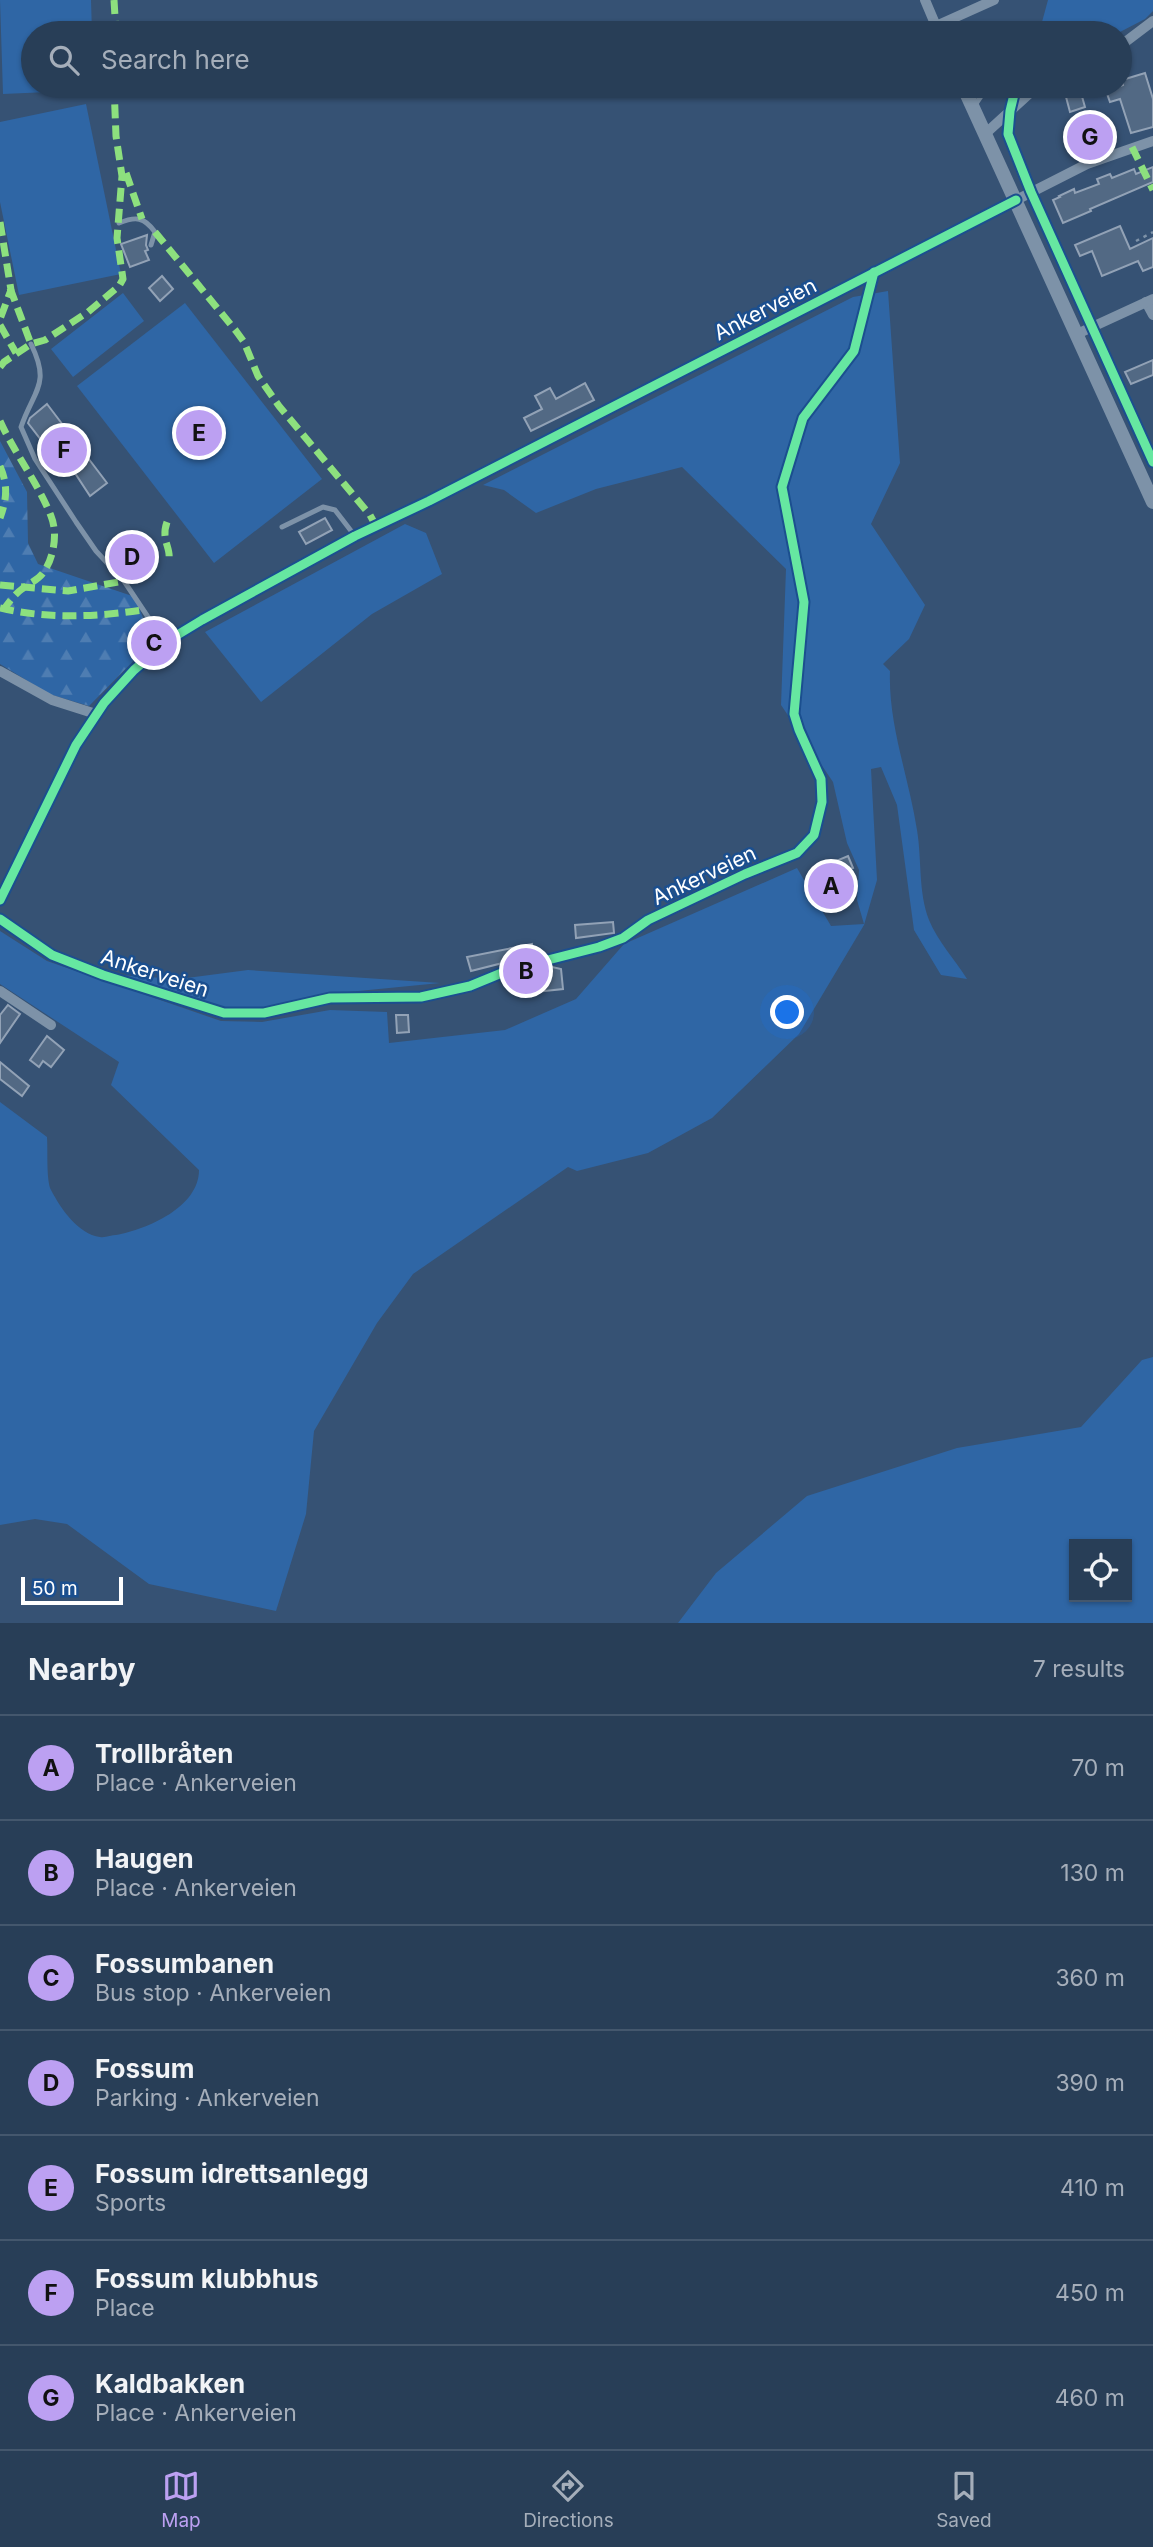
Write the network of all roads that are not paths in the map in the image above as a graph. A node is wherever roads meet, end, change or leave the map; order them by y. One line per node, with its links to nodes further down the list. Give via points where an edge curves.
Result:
1 (925, 0): 3 (street)
2 (994, 0): 4 (street)
3 (934, 21)
4 (953, 21)
5 (1153, 21): 6 (street)
6 (1132, 37)
7 (969, 98): 10 (street)
8 (980, 98): 10 (lane)
9 (1024, 98): 11 (street)
10 (974, 108): 11 (street)
11 (985, 134): 13 (street)
12 (1153, 141): 13 (street, Ankerveien, via 1087,164)
13 (1016, 200): 16 (street, Ankerveien); 19 (street)
14 (119, 223): 15 (lane, via 132,218 148,222 155,232)
15 (151, 245)
16 (874, 272): 23 (street, Ankerveien); 28 (street, Ankerveien, via 854,351 803,418 782,487 804,602 794,714 821,779 822,802 814,835 797,853 648,920 623,938 509,970 470,986 421,997 330,998 264,1013 224,1013 103,975 52,955)
17 (1150, 300): 18 (street); 19 (street)
18 (1153, 315)
19 (1076, 334): 21 (street)
20 (31, 344): 24 (lane, via 42,373 21,427 25,438 96,551)
21 (1153, 502)
22 (282, 527): 23 (lane, via 323,507 335,510)
23 (355, 536): 24 (street, Ankerveien)
24 (169, 640): 26 (street, Ankerveien, via 117,686)
25 (0, 671): 26 (street, via 52,700)
26 (96, 714): 27 (street, Ankerveien, via 76,745)
27 (0, 900)
28 (0, 919)
29 (0, 991): 30 (street)
30 (51, 1025)

